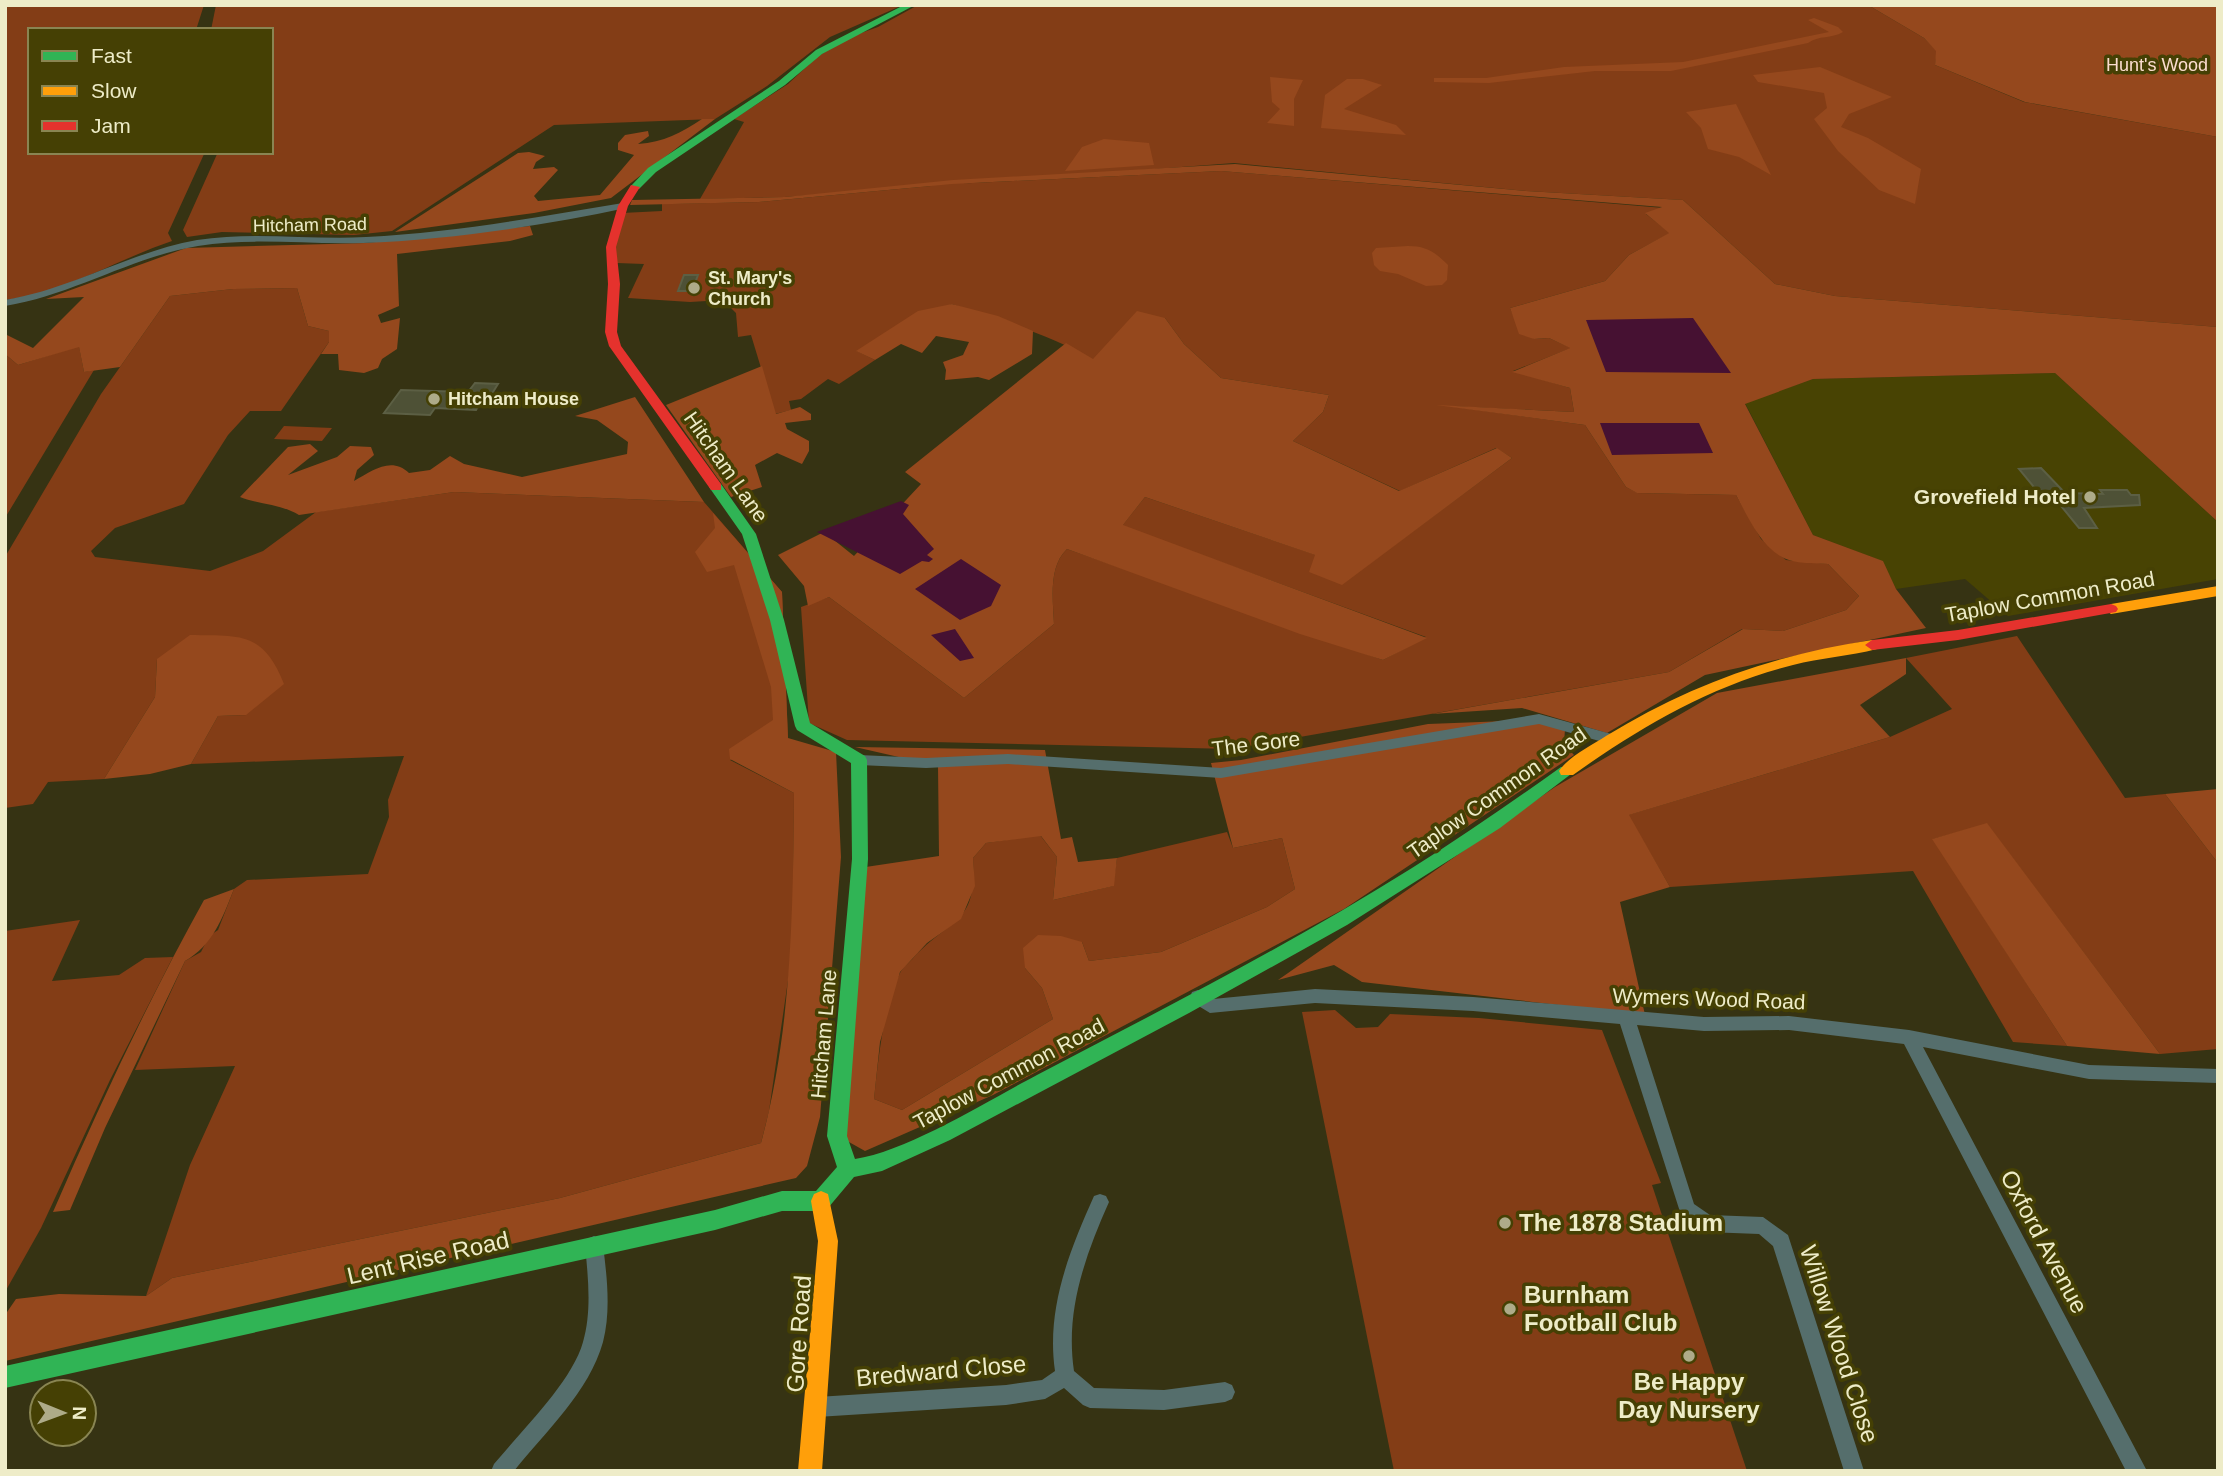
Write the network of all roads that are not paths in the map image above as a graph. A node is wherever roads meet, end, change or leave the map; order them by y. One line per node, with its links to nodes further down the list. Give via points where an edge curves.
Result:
1 (911, 5): 2 (street, Hitcham Lane, via 818,52 782,83 652,170)
2 (622, 206): 3 (street, Hitcham Road, via 364,240 178,246 46,296); 6 (street, Hitcham Lane, via 611,247 614,346 749,534 777,620 803,726)
3 (5, 303)
4 (2218, 591): 5 (street, Taplow Common Road, via 1958,635 1841,648 1747,671 1678,701)
5 (1610, 739): 6 (street, The Gore, via 1539,719 1221,773 1008,759 926,764); 7 (street, Taplow Common Road, via 1509,815 1397,887)
6 (859, 760): 11 (street, Hitcham Lane, via 860,859 837,1136)
7 (1198, 998): 8 (street, Wymers Wood Road, via 1210,1006 1315,996 1473,1004); 11 (street, Taplow Common Road, via 943,1134 876,1165)
8 (1627, 1020): 9 (street, Wymers Wood Road, via 1790,1023); 21 (street, Willow Wood Close, via 1687,1209 1707,1223 1763,1226 1781,1241)
9 (1909, 1037): 10 (street, Wymers Wood Road, via 2088,1072); 22 (street, Oxford Avenue)
10 (2218, 1076)
11 (848, 1169): 12 (street)
12 (821, 1201): 14 (street, Lent Rise Road, via 782,1201); 18 (street, Gore Road, via 828,1241)
13 (1100, 1202): 15 (street, via 1068,1292 1060,1339)
14 (594, 1245): 16 (street, Lent Rise Road); 19 (street, via 599,1289 593,1343 582,1369)
15 (1065, 1376): 17 (street, via 1090,1398 1164,1399); 18 (street, Bredward Close, via 1045,1389 1006,1395)
16 (5, 1377)
17 (1225, 1392)
18 (817, 1407): 20 (street, Gore Road)
19 (501, 1471)
20 (810, 1471)
21 (1854, 1471)
22 (2137, 1471)

